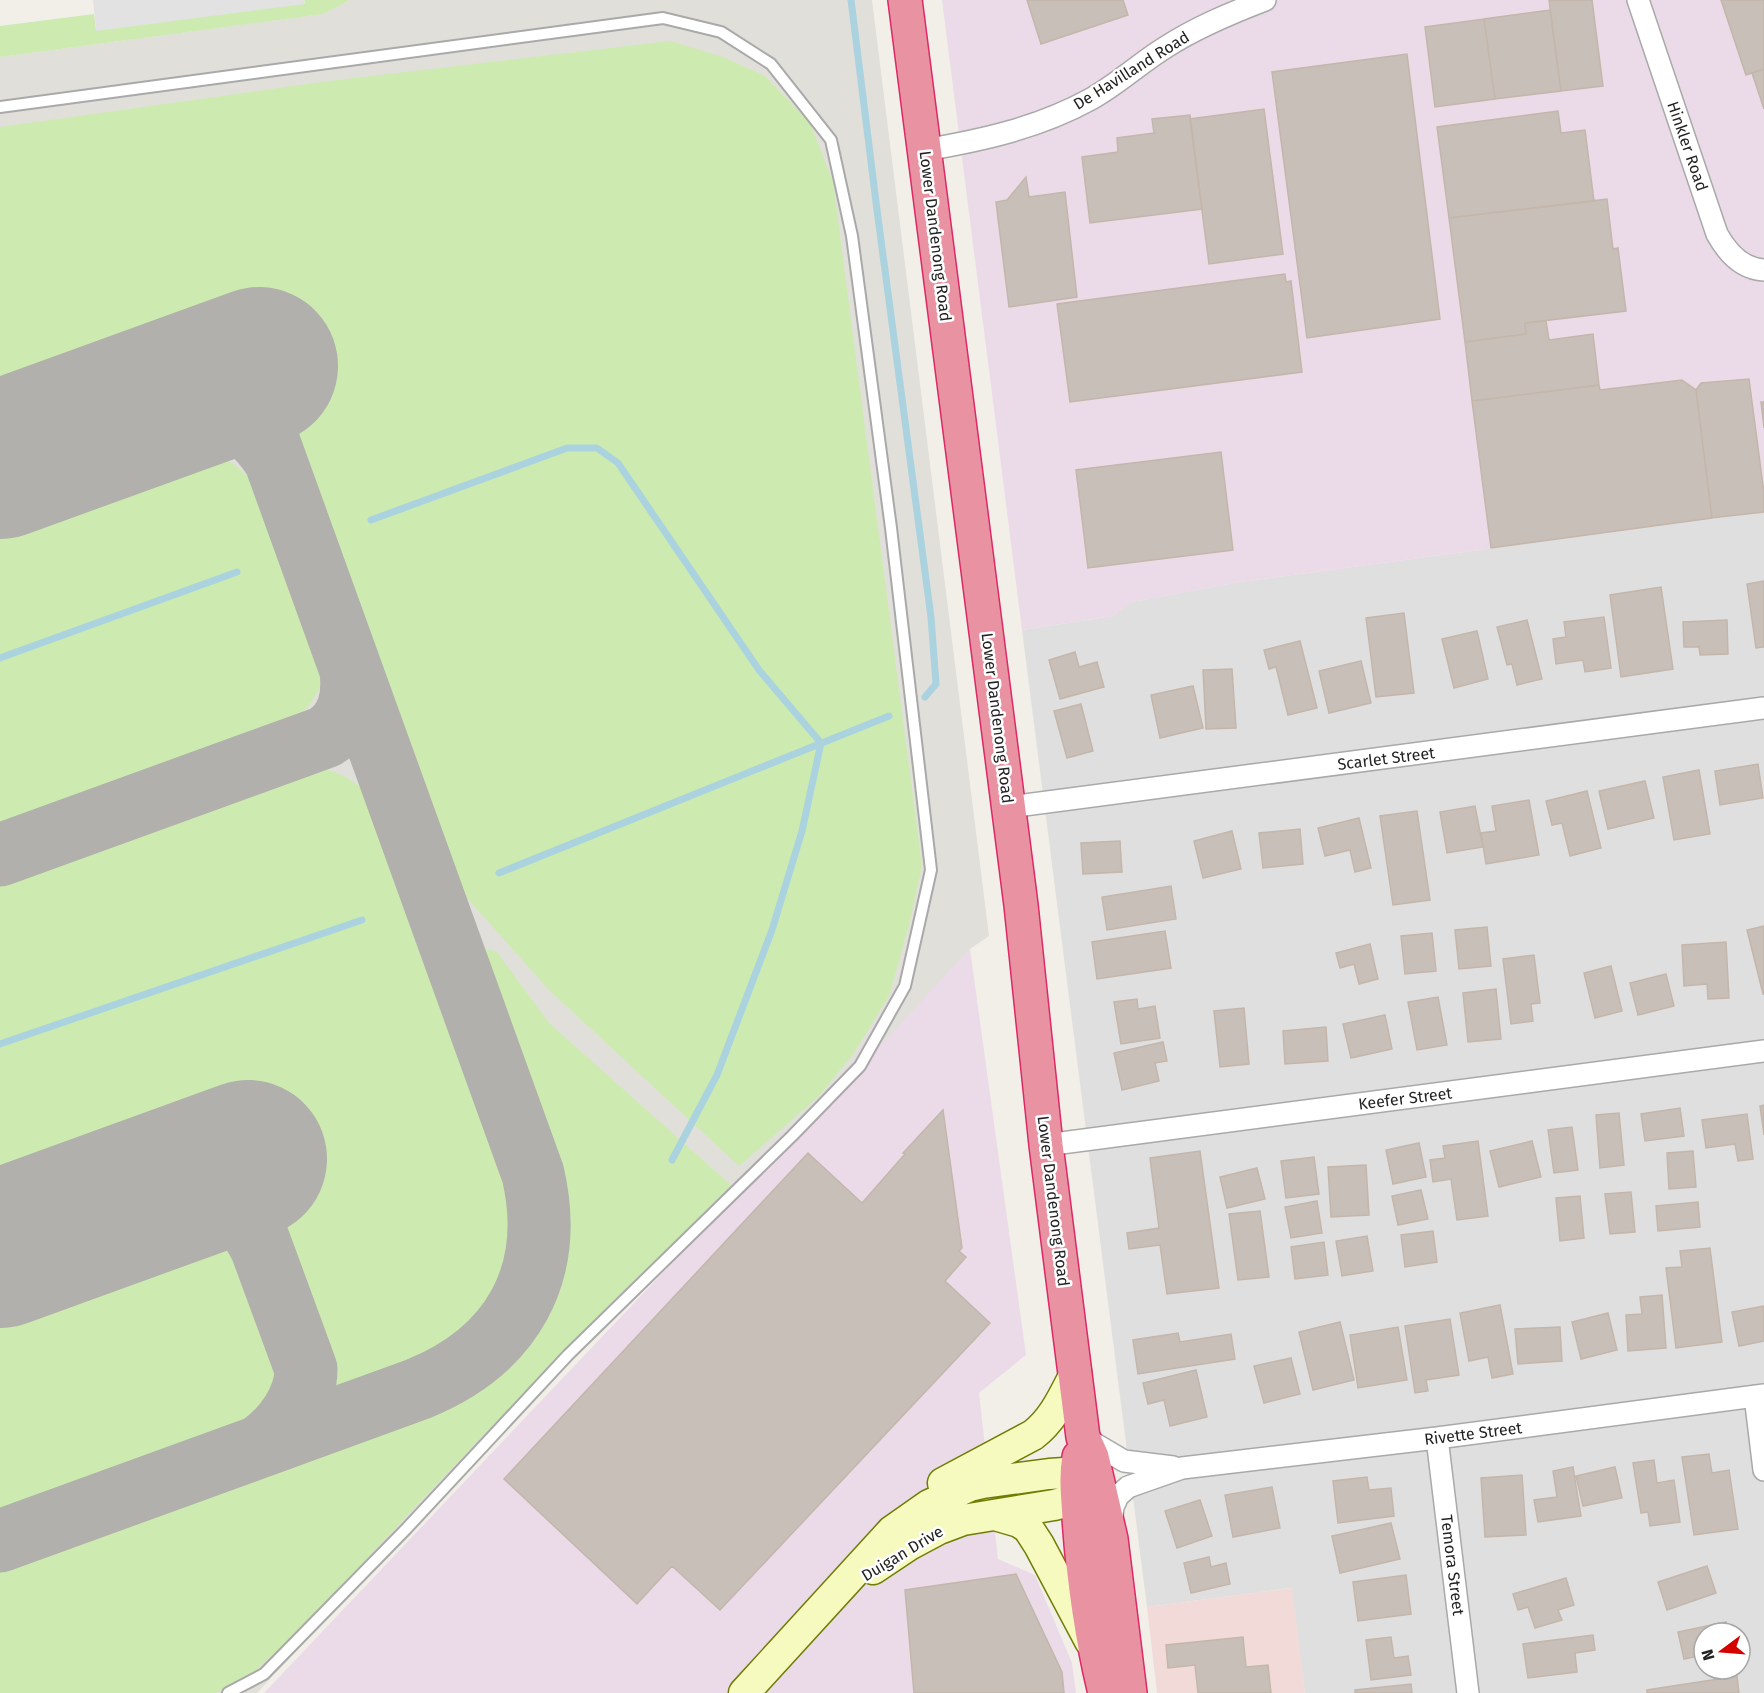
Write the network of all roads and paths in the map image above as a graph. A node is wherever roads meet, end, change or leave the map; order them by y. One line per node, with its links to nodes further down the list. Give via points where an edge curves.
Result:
1 (905, 0): 5 (highway, Lower Dandenong Road)
2 (1265, 0): 5 (street, De Havilland Road, via 1189,33 1115,85 1058,115 994,138)
3 (1638, 0): 6 (street, Hinkler Road, via 1717,234 1741,262)
4 (0, 107): 23 (lane, via 663,18 722,32 771,64 831,140 852,236 931,870 905,986 860,1066 568,1355 264,1674)
5 (925, 150): 8 (highway, Lower Dandenong Road)
6 (1764, 270)
7 (1764, 708): 8 (street, Scarlet Street)
8 (1009, 807): 10 (highway, Lower Dandenong Road)
9 (1764, 1051): 10 (street, Keefer Street)
10 (1046, 1145): 11 (highway, Lower Dandenong Road)
11 (1076, 1372): 13 (highway, Lower Dandenong Road); 19 (main road, via 1043,1427 948,1478)
12 (1760, 1396): 14 (street, Rivette Street); 16 (street)
13 (1083, 1438): 15 (street, Rivette Street, via 1124,1461); 17 (highway, Lower Dandenong Road)
14 (1437, 1438): 15 (street, Rivette Street); 27 (street, Temora Street)
15 (1182, 1468): 20 (street, Rivette Street, via 1132,1484 1118,1496 1113,1507)
16 (1764, 1470)
17 (1087, 1484): 18 (main road, Duigan Drive, via 1054,1505); 19 (main road, Duigan Drive, via 1040,1475 970,1486 928,1505); 20 (highway, Lower Dandenong Road); 22 (highway, Lower Dandenong Road, via 1082,1553)
18 (995, 1515): 21 (main road, Duigan Drive, via 939,1529); 22 (main road, via 1028,1528)
19 (897, 1526): 21 (main road, Duigan Drive)
20 (1111, 1539): 26 (highway, Lower Dandenong Road)
21 (836, 1594): 24 (main road, Duigan Drive)
22 (1096, 1655): 25 (highway, Lower Dandenong Road)
23 (228, 1693)
24 (744, 1693)
25 (1105, 1693)
26 (1130, 1693)
27 (1468, 1693)

